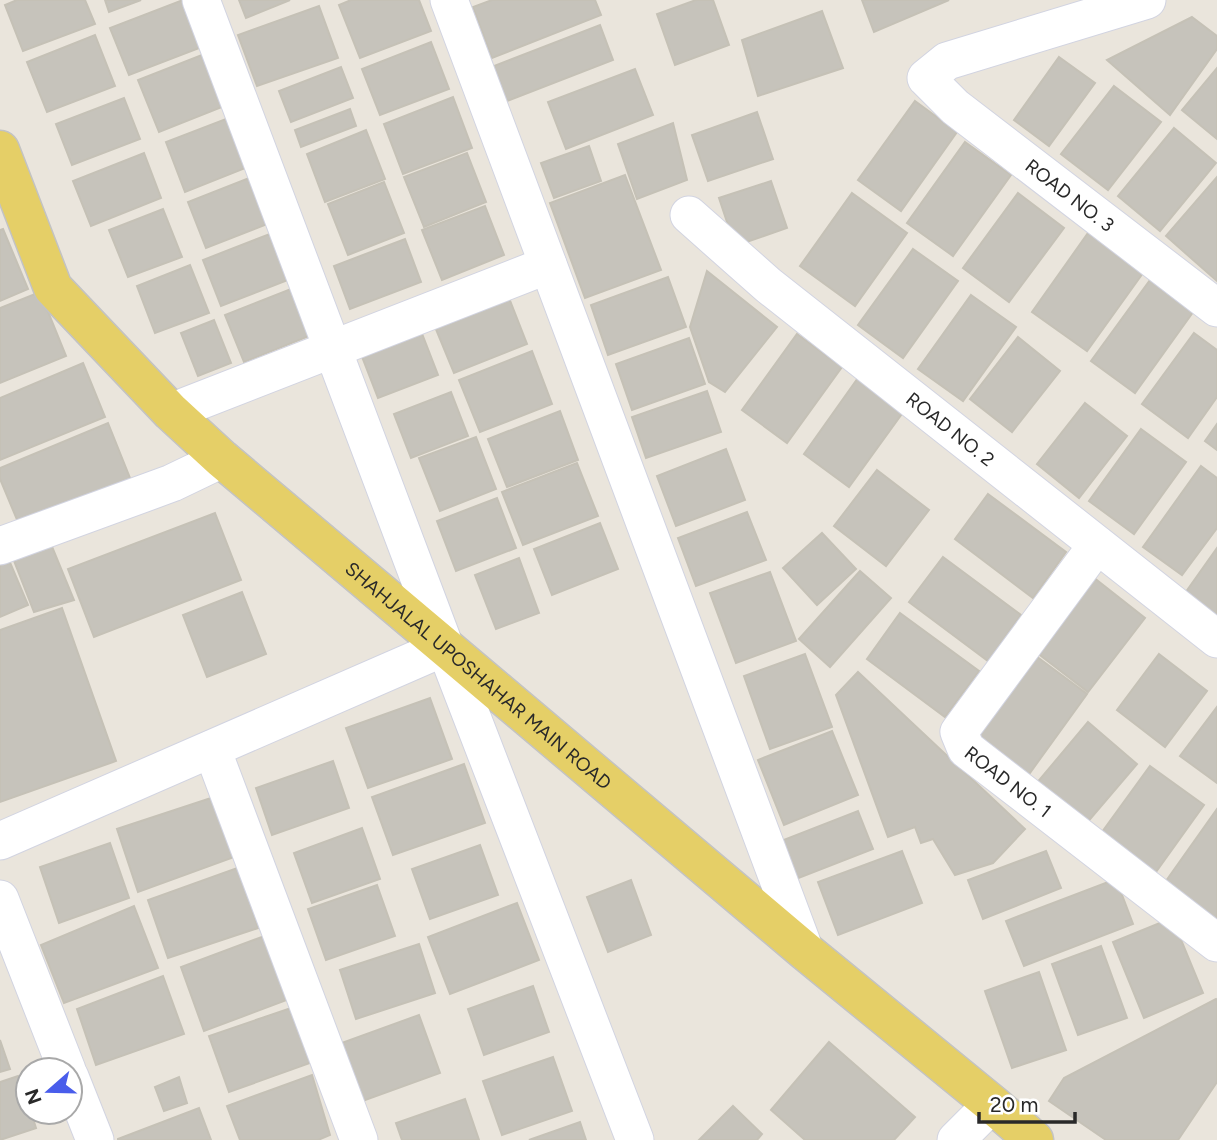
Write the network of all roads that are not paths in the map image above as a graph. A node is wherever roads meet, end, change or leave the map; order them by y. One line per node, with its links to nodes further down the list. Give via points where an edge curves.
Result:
1 (201, 0): 8 (street)
2 (449, 0): 6 (street)
3 (1147, 0): 7 (street, ROAD NO. 3, via 947,61 926,78 955,107)
4 (0, 150): 9 (main road, SHAHJALAL UPOSHAHAR MAIN ROAD, via 53,288)
5 (689, 215): 11 (street, ROAD NO. 2, via 768,285)
6 (548, 265): 8 (street); 19 (street)
7 (1217, 309)
8 (332, 349): 9 (street); 14 (street)
9 (171, 412): 10 (main road, SHAHJALAL UPOSHAHAR MAIN ROAD)
10 (222, 459): 12 (street, via 172,483); 14 (main road, SHAHJALAL UPOSHAHAR MAIN ROAD)
11 (1097, 545): 13 (street, ROAD NO. 2); 18 (street, ROAD NO. 1, via 959,732 966,749)
12 (0, 546)
13 (1217, 639)
14 (445, 648): 15 (street); 19 (main road, SHAHJALAL UPOSHAHAR MAIN ROAD); 25 (street)
15 (212, 749): 16 (street); 24 (street)
16 (0, 841)
17 (0, 900): 20 (street)
18 (1217, 943)
19 (805, 951): 21 (main road, SHAHJALAL UPOSHAHAR MAIN ROAD)
20 (61, 1056)
21 (992, 1104): 26 (street); 27 (main road, SHAHJALAL UPOSHAHAR MAIN ROAD)
22 (84, 1112): 23 (street)
23 (95, 1140)
24 (359, 1140)
25 (635, 1140)
26 (956, 1140)
27 (1034, 1140)

